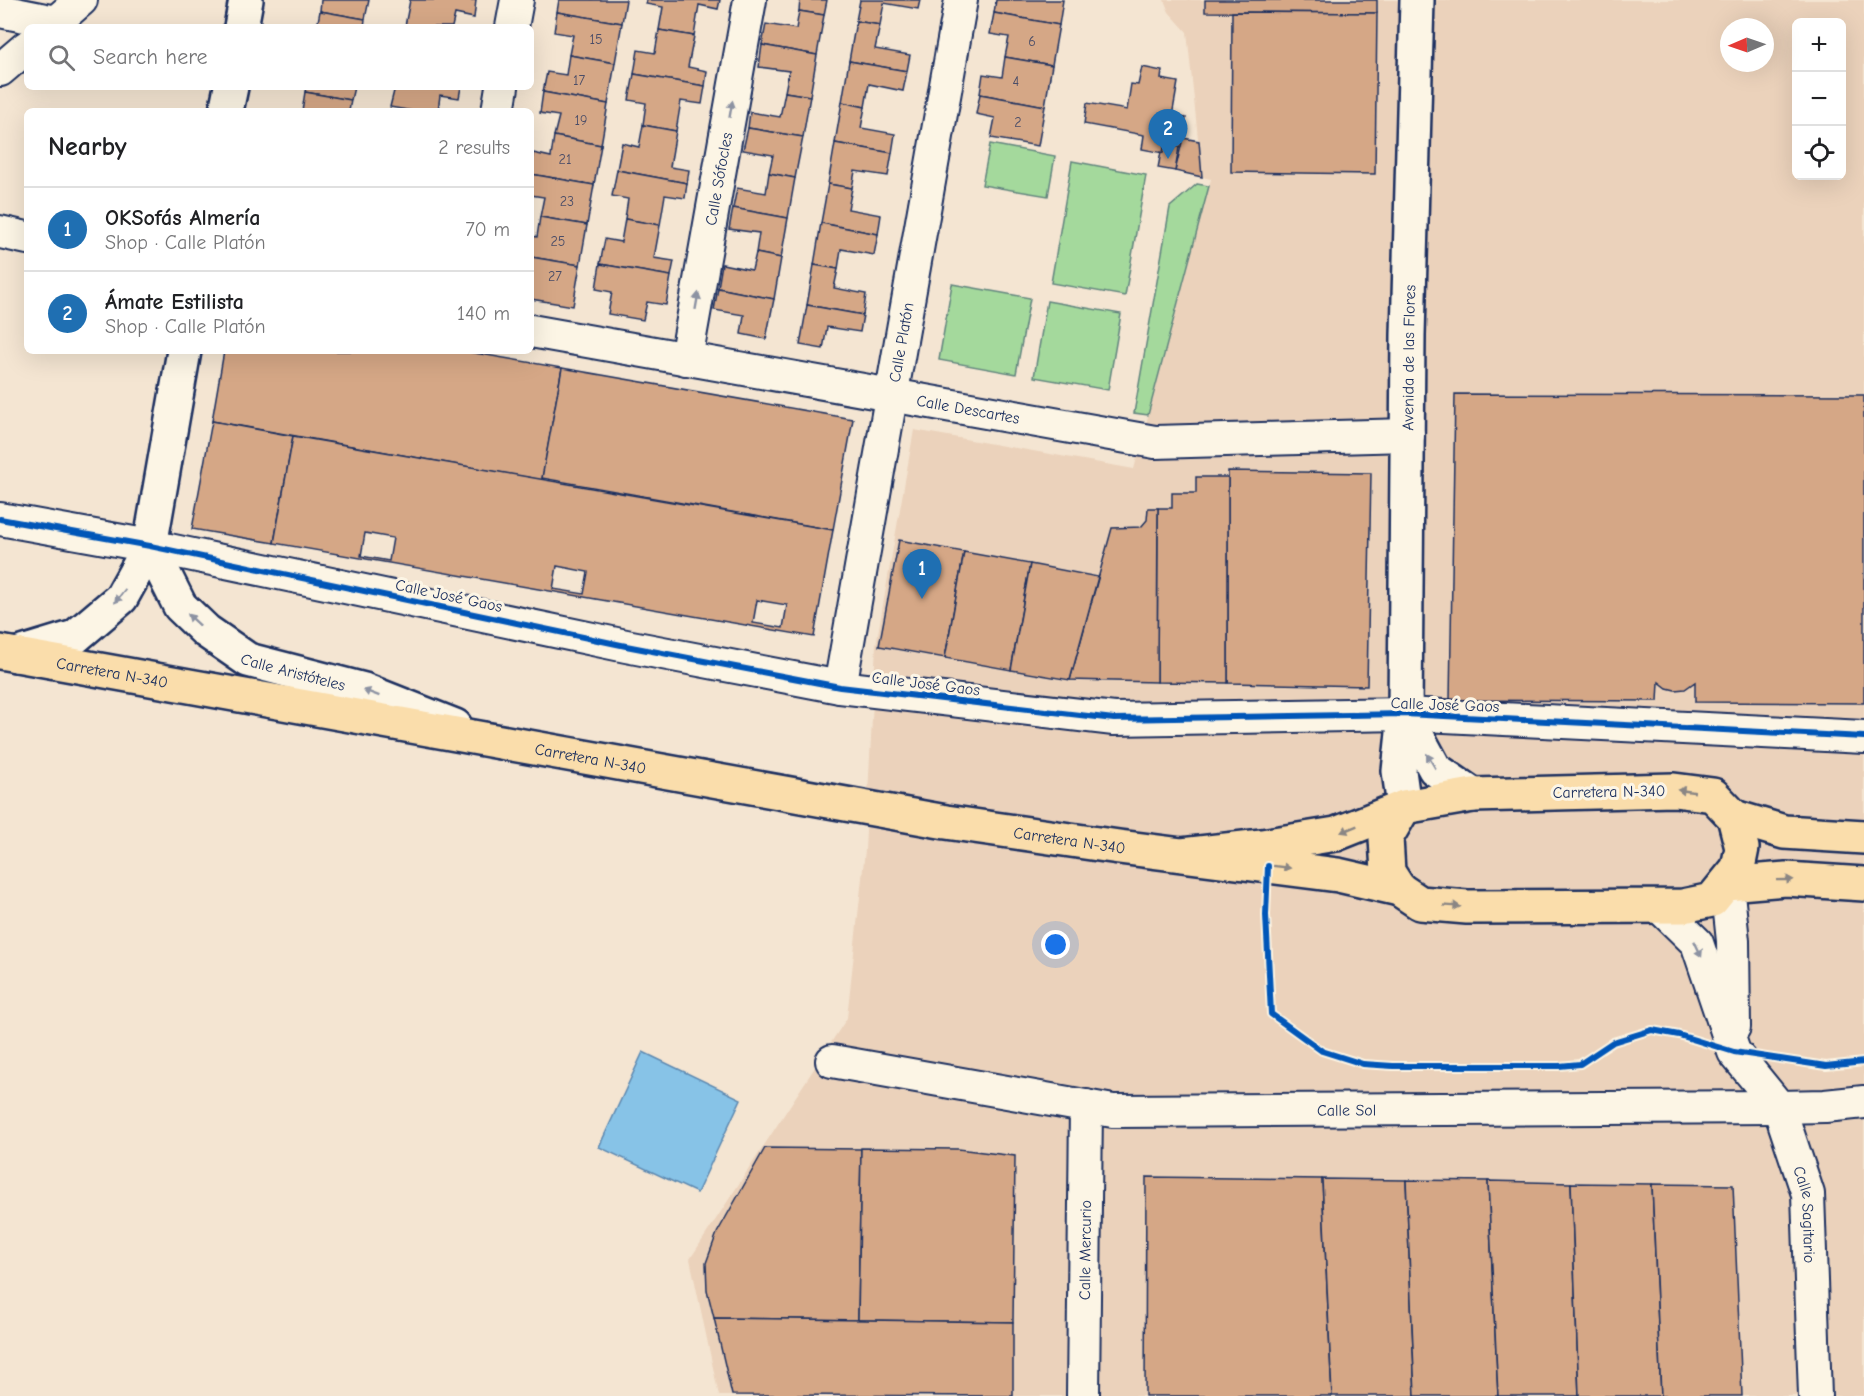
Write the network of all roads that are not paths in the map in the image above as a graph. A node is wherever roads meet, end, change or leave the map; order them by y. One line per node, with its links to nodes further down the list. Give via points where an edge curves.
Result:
1 (81, 0): 9 (street)
2 (246, 0): 10 (street)
3 (517, 0): 11 (street)
4 (750, 0): 22 (street, Calle Sófocles, one-way to 4)
5 (961, 0): 23 (street, Calle Platón)
6 (1417, 0): 24 (street, Avenida de las Flores)
7 (0, 11): 8 (street)
8 (49, 24)
9 (54, 24)
10 (242, 24)
11 (513, 24)
12 (24, 50): 13 (street)
13 (0, 70)
14 (230, 90): 16 (street)
15 (502, 90): 17 (street)
16 (227, 108)
17 (498, 108)
18 (0, 232): 19 (street)
19 (24, 237)
20 (534, 332): 22 (street, Calle Descartes)
21 (183, 354): 26 (street)
22 (686, 359): 23 (street, Calle Descartes)
23 (891, 396): 24 (street, Calle Descartes, via 1155,442); 28 (street, Calle Platón)
24 (1408, 435): 29 (street, Avenida de las Flores)
25 (0, 519): 26 (street, Calle José Gaos)
26 (150, 546): 27 (street, one-way to 27, via 121,598 75,637); 28 (street, Calle José Gaos); 31 (street, Calle Aristóteles, one-way to 26, via 364,690 248,660 206,631 180,606)
27 (8, 654): 31 (highway, Carretera N-340)
28 (840, 687): 29 (street, Calle José Gaos, via 1114,719)
29 (1405, 714): 30 (street, Calle José Gaos); 32 (street, Avenida de las Flores, one-way to 29, via 1435,769); 33 (street, Avenida de las Flores, via 1399,771)
30 (1864, 737)
31 (484, 738): 36 (highway, Carretera N-340, via 946,822)
32 (1473, 795): 33 (highway, Carretera N-340); 34 (highway, Carretera N-340, one-way to 32, via 1713,795 1674,790)
33 (1404, 807): 36 (highway, Carretera N-340, one-way to 36, via 1336,834); 39 (highway, via 1386,838 1388,872)
34 (1734, 817): 35 (highway, via 1784,832); 37 (highway, Carretera N-340, via 1742,848 1738,868)
35 (1864, 837)
36 (1182, 855): 39 (highway, Carretera N-340, one-way to 39, via 1338,874)
37 (1727, 884): 38 (highway, one-way to 38, via 1786,879); 40 (highway, Carretera N-340, via 1712,900); 41 (street, via 1733,941)
38 (1864, 884)
39 (1399, 889): 40 (highway, Carretera N-340, one-way to 40, via 1420,903 1467,907)
40 (1659, 906): 41 (street, Calle Sagitario, one-way to 41, via 1697,943)
41 (1734, 1052): 45 (street, Calle Sagitario)
42 (832, 1061): 44 (street, Calle Sol)
43 (1864, 1102): 45 (street, Calle Sol)
44 (1086, 1106): 45 (street, Calle Sol, via 1113,1111); 46 (street, Calle Mercurio)
45 (1779, 1107): 47 (street, Calle Sagitario, via 1808,1194)
46 (1083, 1396)
47 (1815, 1396)

